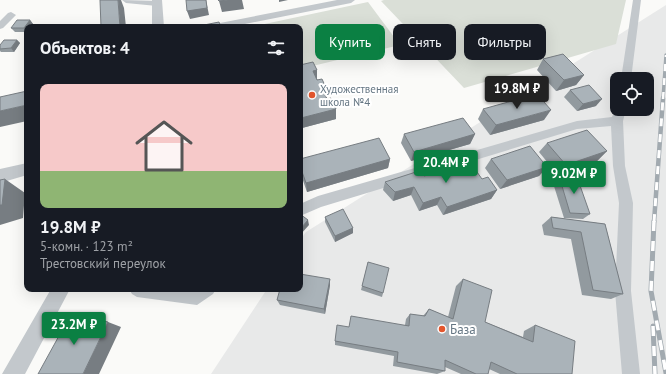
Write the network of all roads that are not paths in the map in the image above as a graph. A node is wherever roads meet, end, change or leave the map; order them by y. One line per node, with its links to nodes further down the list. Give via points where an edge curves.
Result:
1 (126, 0): 4 (street)
2 (351, 0): 7 (street)
3 (637, 0): 9 (street)
4 (157, 2): 6 (street)
5 (11, 15): 8 (street)
6 (158, 24)
7 (230, 24)
8 (0, 26)
9 (627, 72)
10 (615, 116): 14 (street, via 318,202)
11 (619, 116): 19 (street, via 619,166 626,203 623,291)
12 (24, 170): 13 (street)
13 (0, 176)
14 (303, 209)
15 (59, 292): 18 (street)
16 (160, 292): 17 (street, via 197,297)
17 (204, 292)
18 (12, 374)
19 (631, 374)

